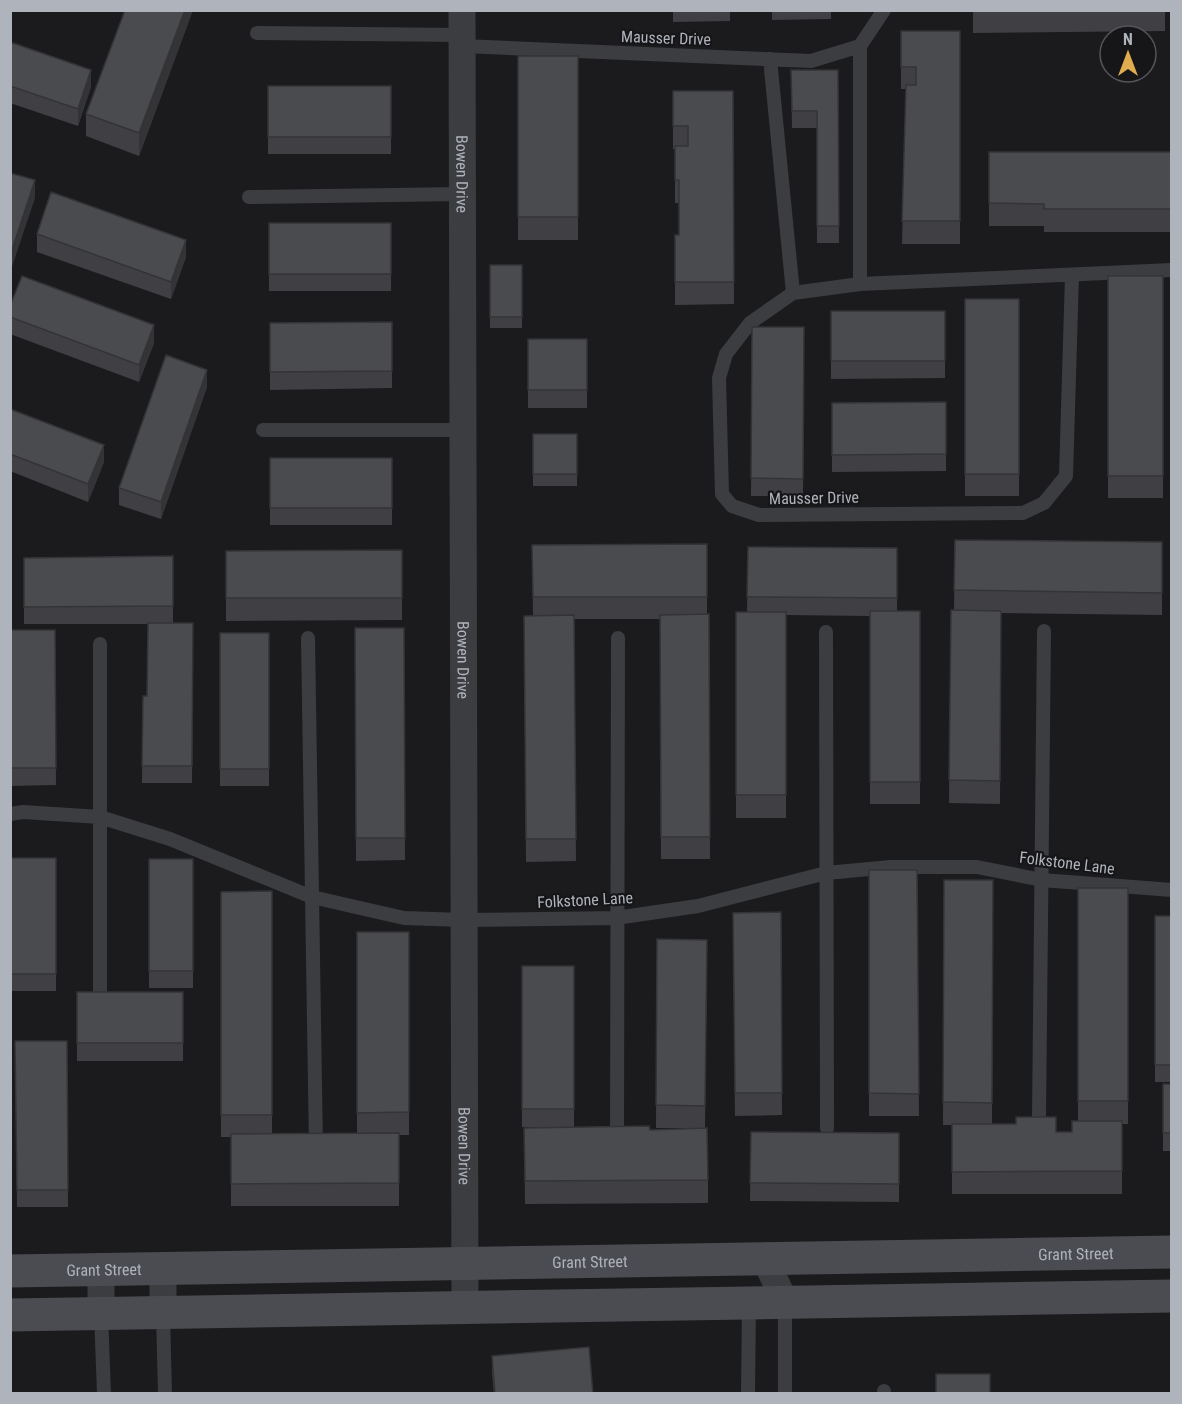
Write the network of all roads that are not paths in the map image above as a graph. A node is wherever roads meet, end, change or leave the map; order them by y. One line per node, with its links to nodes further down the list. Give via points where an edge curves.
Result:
1 (884, 10): 4 (lane)
2 (462, 30): 3 (lane, Mausser Drive); 5 (lane, Mausser Drive); 6 (street, Bowen Drive)
3 (257, 33)
4 (860, 46): 5 (lane, Mausser Drive, via 811,61); 10 (lane)
5 (770, 59): 11 (lane)
6 (462, 194): 7 (lane); 13 (street, Bowen Drive)
7 (249, 197)
8 (1172, 270): 9 (lane, Mausser Drive)
9 (1072, 275): 10 (lane, Mausser Drive); 11 (lane, Mausser Drive, via 1066,476 1044,503 1023,513 759,515 732,507 722,494 720,378 726,354 750,323)
10 (860, 284): 11 (lane, Mausser Drive)
11 (793, 293)
12 (263, 430): 13 (lane)
13 (462, 430): 26 (street, Bowen Drive)
14 (1044, 631): 22 (lane)
15 (826, 632): 21 (lane)
16 (308, 638): 24 (lane)
17 (618, 638): 25 (lane)
18 (100, 644): 20 (lane)
19 (10, 814): 20 (lane, Folkstone Lane)
20 (100, 817): 24 (lane, Folkstone Lane, via 170,839); 27 (lane)
21 (826, 873): 22 (lane, Folkstone Lane, via 891,867 977,867); 25 (lane, Folkstone Lane, via 698,906); 29 (lane)
22 (1042, 880): 23 (lane, Folkstone Lane); 28 (lane)
23 (1172, 890)
24 (312, 897): 26 (lane, Folkstone Lane, via 404,918); 31 (lane)
25 (616, 918): 26 (lane, Folkstone Lane); 30 (lane)
26 (463, 920): 34 (street, Bowen Drive)
27 (100, 1005)
28 (1039, 1117)
29 (827, 1128)
30 (617, 1137)
31 (316, 1154)
32 (1172, 1252): 33 (street, Grant Street)
33 (765, 1259): 34 (street, Grant Street); 39 (street); 40 (street)
34 (465, 1264): 35 (street, Grant Street); 41 (street, Bowen Drive)
35 (163, 1269): 36 (street, Grant Street); 43 (street)
36 (100, 1270): 37 (street, Grant Street); 42 (street)
37 (10, 1271)
38 (1172, 1296): 39 (street)
39 (785, 1302): 40 (street); 48 (lane)
40 (749, 1303): 41 (street); 47 (lane)
41 (465, 1308): 43 (street)
42 (100, 1313): 43 (street); 44 (street); 45 (lane)
43 (164, 1313): 46 (lane)
44 (10, 1315)
45 (105, 1394)
46 (165, 1394)
47 (748, 1394)
48 (785, 1394)

